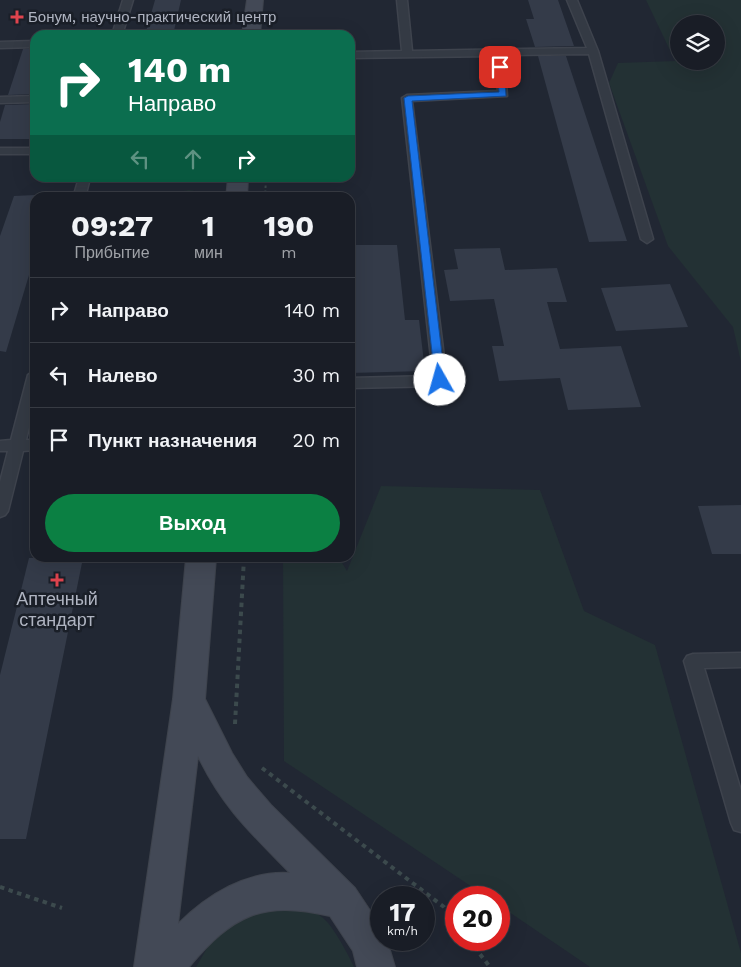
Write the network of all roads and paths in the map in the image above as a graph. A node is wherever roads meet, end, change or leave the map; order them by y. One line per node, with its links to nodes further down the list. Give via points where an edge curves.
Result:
1 (128, 0): 5 (lane)
2 (255, 0): 6 (street)
3 (402, 0): 10 (lane)
4 (572, 0): 9 (lane)
5 (119, 30)
6 (252, 30)
7 (30, 44): 8 (lane)
8 (0, 45)
9 (593, 51): 11 (lane); 17 (lane)
10 (407, 54): 11 (lane); 12 (lane)
11 (499, 54): 18 (lane, via 503,94 408,98 440,380)
12 (355, 55)
13 (30, 99): 14 (lane)
14 (0, 100)
15 (0, 151): 16 (lane)
16 (30, 151)
17 (647, 239)
18 (355, 383)
19 (30, 395): 22 (lane)
20 (30, 445): 22 (lane)
21 (0, 446): 22 (lane)
22 (17, 446): 23 (lane)
23 (0, 511)
24 (201, 562): 27 (street)
25 (244, 562): 28 (path)
26 (741, 660): 30 (lane, via 693,661)
27 (189, 699): 32 (street, via 221,768 243,800); 37 (street)
28 (234, 734)
29 (260, 766): 34 (path)
30 (741, 823)
31 (0, 887): 33 (path)
32 (339, 900): 36 (street, via 364,931); 38 (street, via 299,890 261,893 231,902 193,932)
33 (62, 908)
34 (445, 908)
35 (478, 951): 39 (path)
36 (377, 963)
37 (152, 967)
38 (164, 967)
39 (490, 967)

